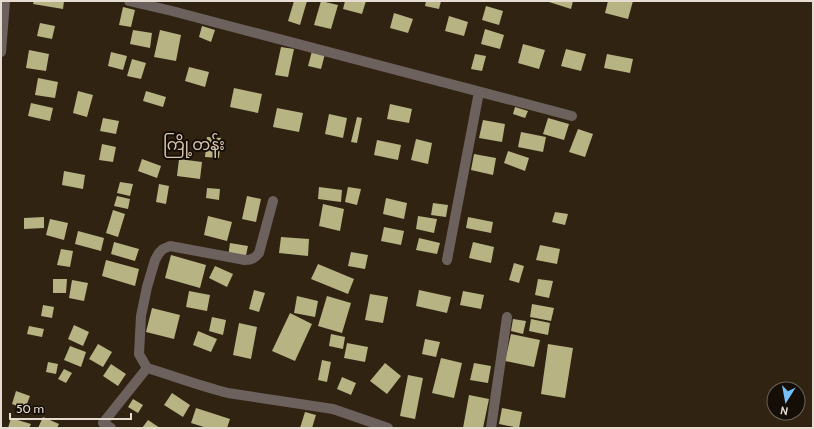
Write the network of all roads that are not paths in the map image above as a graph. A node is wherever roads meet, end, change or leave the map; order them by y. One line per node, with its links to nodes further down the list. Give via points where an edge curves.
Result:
1 (5, 1): 3 (street)
2 (129, 1): 4 (street)
3 (1, 52)
4 (479, 92): 5 (street); 7 (street)
5 (572, 116)
6 (273, 201): 9 (street, via 261,248 251,260 170,246 159,253 147,287 141,316 139,354)
7 (447, 260)
8 (507, 317): 12 (street)
9 (147, 368): 10 (street, via 103,423); 11 (street, via 228,393 333,409)
10 (111, 428)
11 (388, 428)
12 (491, 428)

